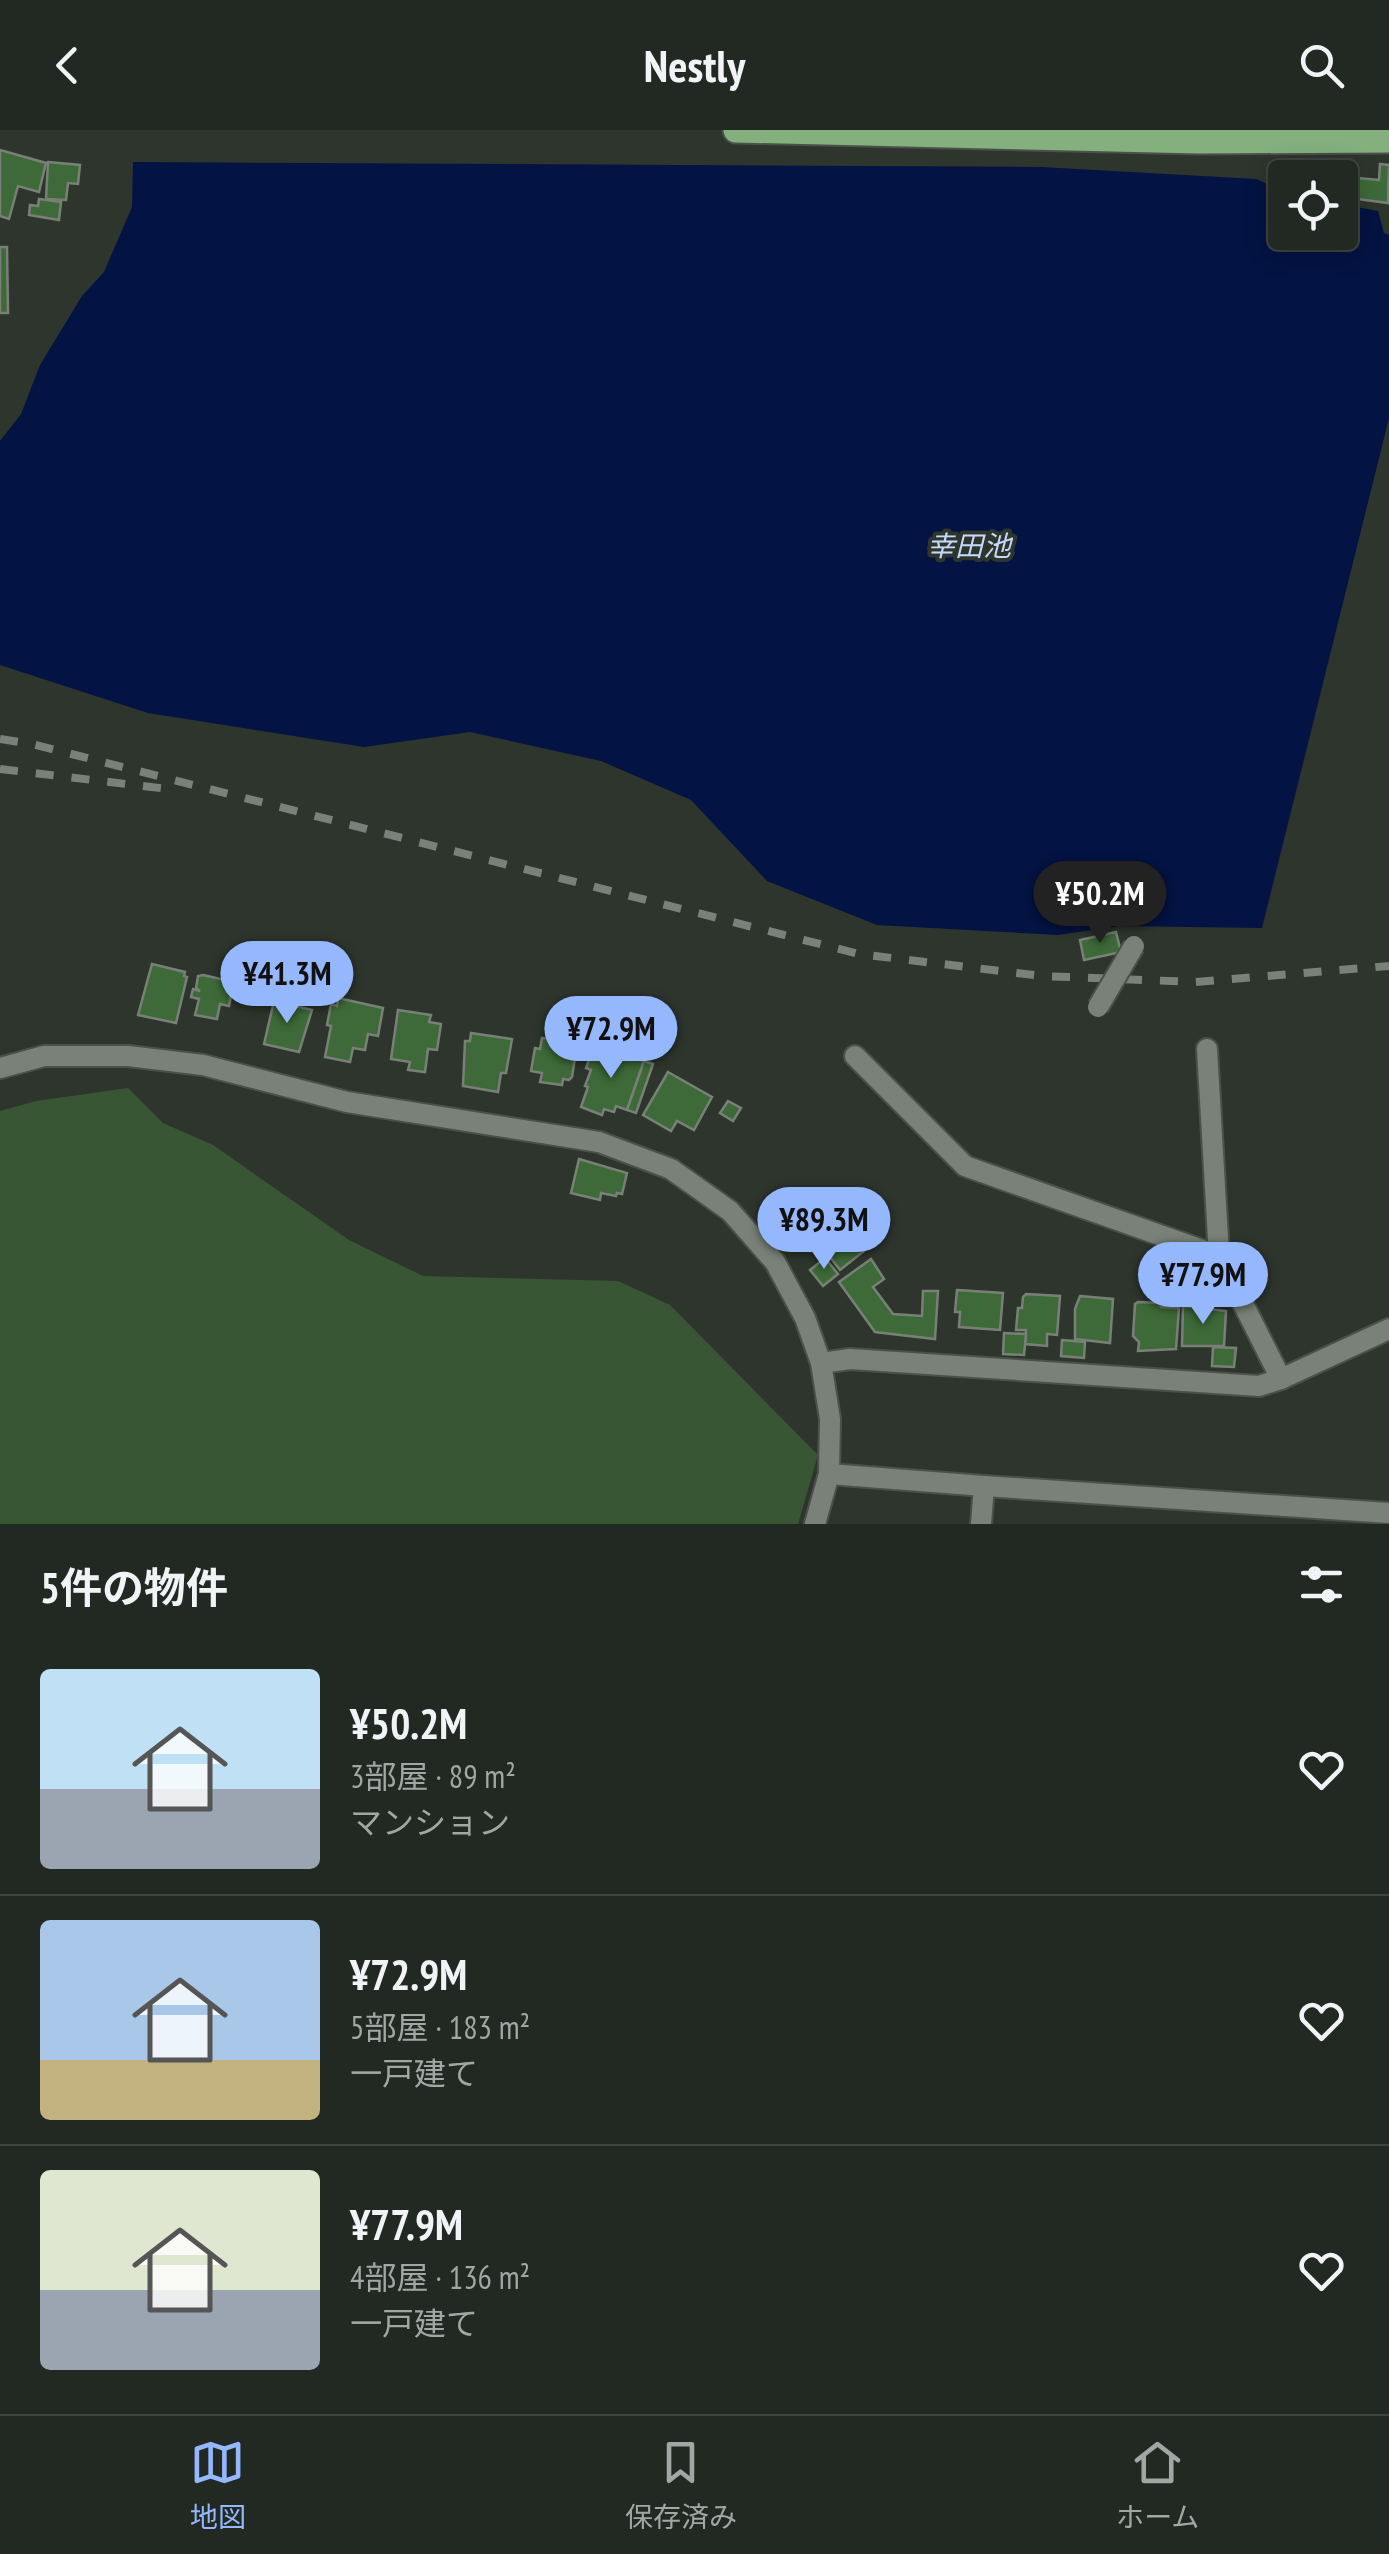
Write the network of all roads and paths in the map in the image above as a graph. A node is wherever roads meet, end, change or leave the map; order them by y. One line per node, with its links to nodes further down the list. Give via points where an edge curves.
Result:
1 (736, 130): 2 (main road)
2 (1389, 140)
3 (1134, 946): 4 (street, bridge)
4 (1098, 1008)
5 (1208, 1049): 8 (street)
6 (855, 1056): 8 (street, via 965,1166)
7 (0, 1068): 10 (street, via 44,1056 203,1065 347,1102 599,1142 672,1169 730,1210 775,1262)
8 (1219, 1256): 11 (street)
9 (1389, 1328): 11 (street)
10 (821, 1363): 11 (street, via 850,1359 1260,1386); 12 (street, via 830,1418)
11 (1281, 1379)
12 (829, 1474): 13 (street); 15 (street)
13 (984, 1486): 14 (street); 16 (street)
14 (1389, 1513)
15 (815, 1524)
16 (981, 1524)

